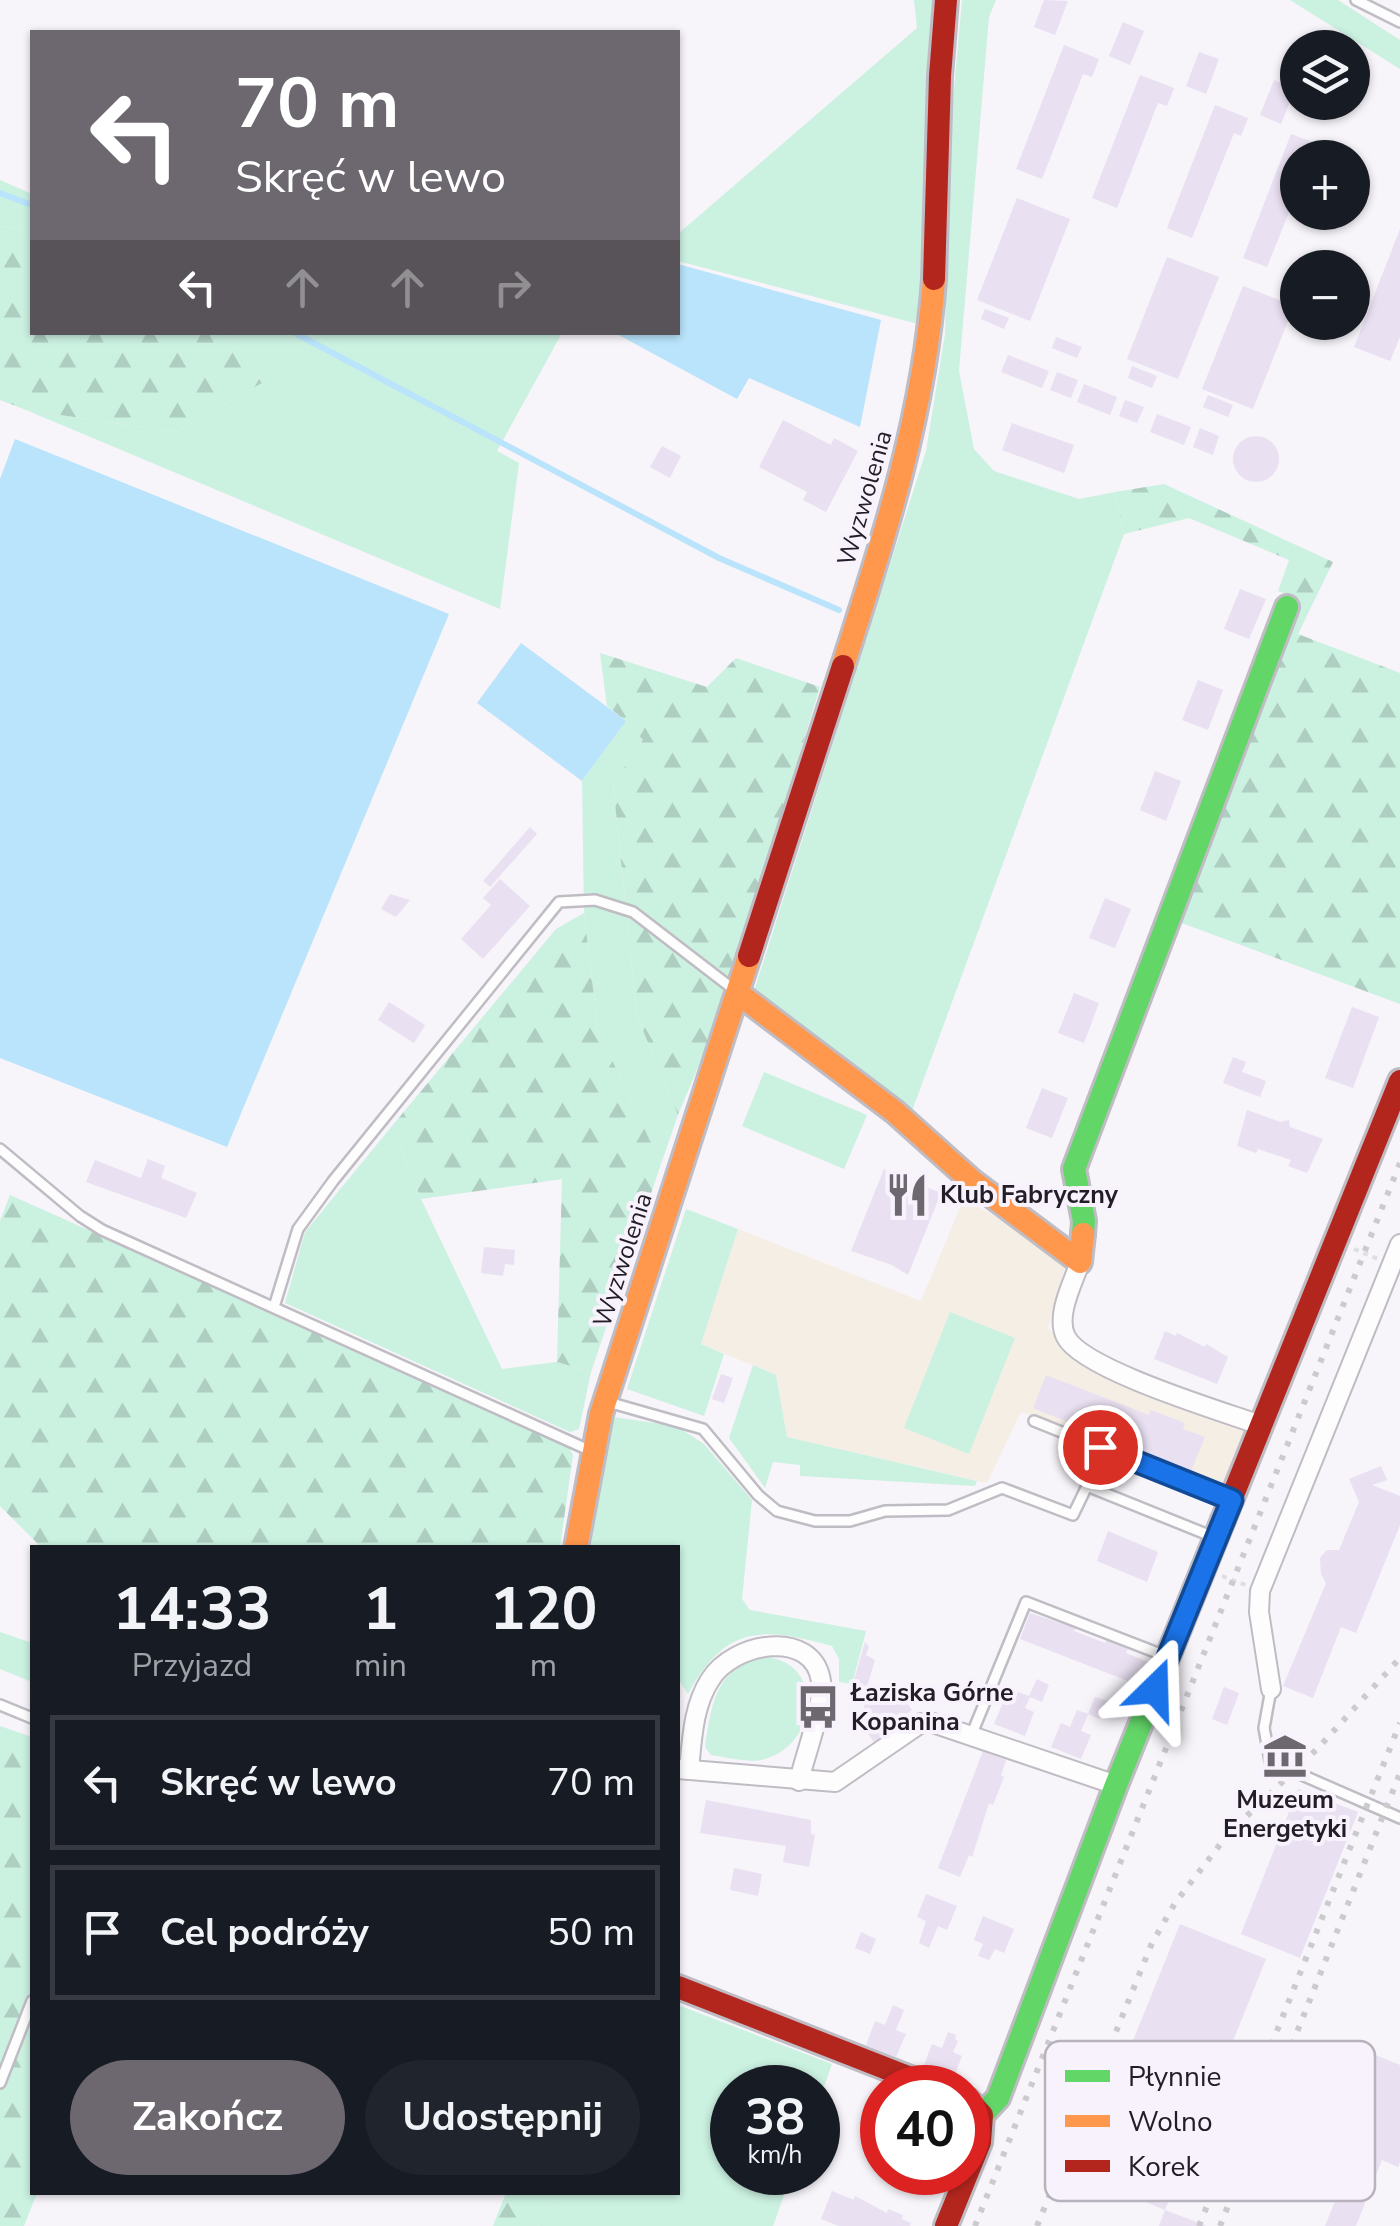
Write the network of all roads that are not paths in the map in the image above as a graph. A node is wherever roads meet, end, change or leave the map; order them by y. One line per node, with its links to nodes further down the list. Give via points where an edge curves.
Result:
1 (946, 0): 5 (street, Wyzwolenia, via 923,393 900,487)
2 (1356, 0): 3 (lane)
3 (1400, 22)
4 (1287, 607): 9 (street, via 1074,1169 1084,1221)
5 (739, 994): 9 (street); 10 (lane, via 633,912 596,900 559,902 298,1229); 11 (street, Wyzwolenia)
6 (1400, 1081): 13 (street)
7 (0, 1149): 10 (lane, via 102,1230)
8 (1400, 1244): 19 (street, via 1260,1590)
9 (1080, 1262): 13 (street, via 1062,1318 1073,1346 1100,1366)
10 (274, 1306): 14 (lane)
11 (606, 1401): 14 (street, Wyzwolenia); 16 (lane, via 703,1429 777,1511 815,1521 948,1510 1002,1488 1073,1515 1087,1486)
12 (1034, 1420): 15 (lane)
13 (1263, 1426): 15 (street)
14 (592, 1451): 17 (street, Wyzwolenia)
15 (1232, 1500): 16 (street)
16 (1216, 1538): 18 (street)
17 (576, 1545)
18 (1168, 1657): 22 (lane, via 1026,1602); 25 (street)
19 (1271, 1689): 26 (lane, via 1264,1728 1270,1761)
20 (0, 1705): 21 (lane)
21 (30, 1717)
22 (972, 1736): 24 (street, via 920,1723 835,1782); 25 (street)
23 (683, 1770): 24 (street); 24 (street, via 711,1677 733,1655 763,1644 814,1662 821,1683)
24 (800, 1781)
25 (1116, 1785): 31 (street, via 998,2098)
26 (1400, 1818)
27 (680, 1989): 29 (street)
28 (30, 2006): 30 (lane)
29 (877, 2065)
30 (0, 2083)
31 (990, 2101)
32 (959, 2195): 33 (street)
33 (946, 2226)

